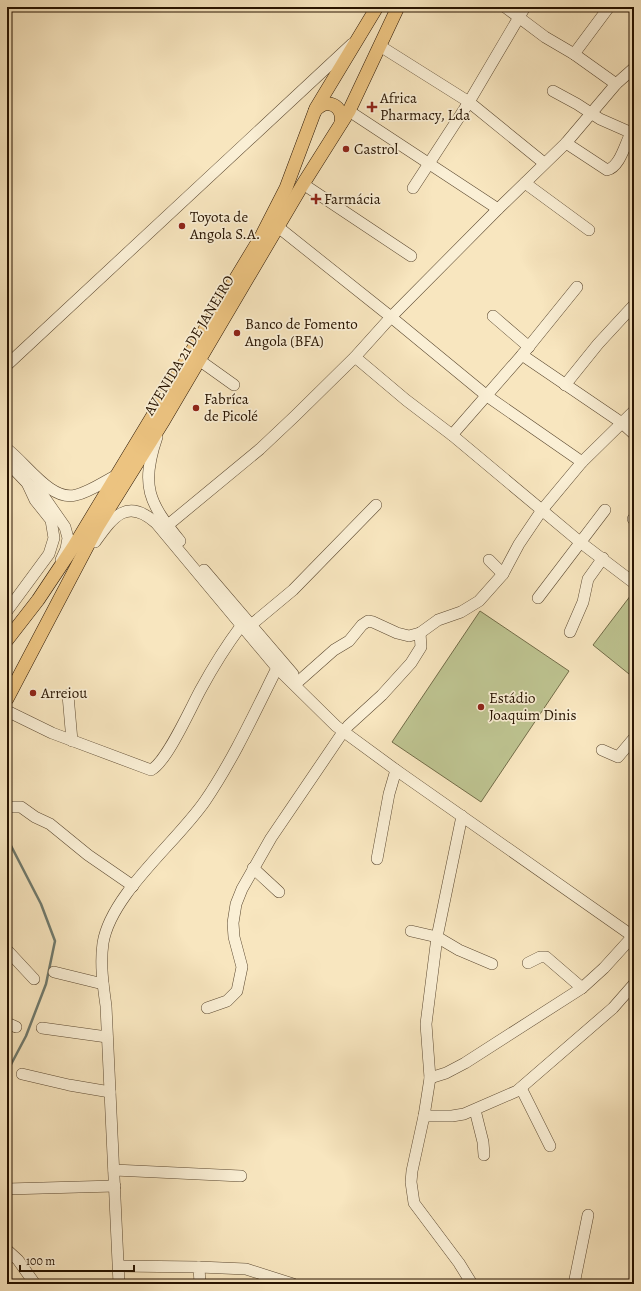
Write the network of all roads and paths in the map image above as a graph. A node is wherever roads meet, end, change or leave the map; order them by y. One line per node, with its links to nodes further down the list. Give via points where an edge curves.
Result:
1 (377, 7): 6 (main road, AVENIDA 21 DE JANEIRO)
2 (398, 7): 7 (main road, AVENIDA 21 DE JANEIRO)
3 (505, 7): 5 (street)
4 (608, 7): 8 (street)
5 (522, 12): 8 (street, via 545,37); 12 (street)
6 (357, 40): 13 (main road, AVENIDA 21 DE JANEIRO); 35 (street)
7 (380, 46): 12 (street); 14 (main road, AVENIDA 21 DE JANEIRO)
8 (574, 54): 10 (street)
9 (634, 68): 10 (street)
10 (616, 84): 15 (street)
11 (552, 91): 15 (street)
12 (469, 102): 19 (street); 20 (street)
13 (315, 111): 16 (main road, via 322,104 336,106 342,113); 47 (main road, AVENIDA 21 DE JANEIRO, via 286,188 269,222)
14 (348, 112): 16 (main road, AVENIDA 21 DE JANEIRO); 20 (street)
15 (592, 114): 17 (street); 18 (street)
16 (341, 123): 22 (main road, AVENIDA 21 DE JANEIRO)
17 (632, 133): 18 (street, via 616,164 607,170)
18 (566, 143): 19 (street)
19 (544, 163): 21 (street)
20 (429, 164): 23 (street); 24 (street)
21 (525, 183): 24 (street); 26 (street)
22 (303, 184): 25 (main road, AVENIDA 21 DE JANEIRO); 27 (street)
23 (413, 188)
24 (498, 209): 31 (street)
25 (278, 228): 31 (street); 34 (main road, AVENIDA 21 DE JANEIRO)
26 (589, 230)
27 (411, 256)
28 (577, 287): 32 (street)
29 (634, 305): 36 (street, via 620,318)
30 (493, 316): 32 (street)
31 (391, 317): 33 (street); 38 (street)
32 (526, 351): 36 (street); 38 (street)
33 (355, 357): 42 (street); 52 (street, via 260,449)
34 (199, 360): 37 (street); 40 (main road, AVENIDA 21 DE JANEIRO)
35 (7, 365)
36 (565, 385): 41 (street)
37 (234, 386)
38 (487, 396): 42 (street); 46 (street)
39 (634, 411): 41 (street)
40 (164, 420): 52 (street, via 151,455 148,477 154,503); 56 (main road, AVENIDA 21 DE JANEIRO, via 98,526)
41 (622, 422): 43 (street); 46 (street)
42 (452, 434): 50 (street)
43 (634, 434)
44 (7, 449): 47 (street, via 22,460 50,490 65,496 78,495)
45 (7, 462): 48 (street)
46 (582, 462): 50 (street)
47 (115, 476): 59 (main road, AVENIDA 21 DE JANEIRO)
48 (28, 484): 59 (street, via 42,494 58,515 68,538 66,549); 61 (street, via 51,520 54,538 49,554)
49 (376, 505): 62 (street, via 293,590)
50 (542, 510): 53 (street); 57 (street)
51 (605, 510): 53 (street)
52 (168, 525): 62 (street)
53 (580, 542): 54 (street); 60 (street)
54 (603, 558): 58 (street); 63 (street, via 588,579 583,602)
55 (489, 560): 57 (street)
56 (78, 568): 62 (street, via 114,518 128,511 140,512 156,523); 69 (main road, AVENIDA 21 DE JANEIRO)
57 (503, 574): 64 (street, via 479,601 461,612 438,620)
58 (634, 583)
59 (48, 585): 65 (main road, AVENIDA 21 DE JANEIRO)
60 (538, 598)
61 (7, 612)
62 (246, 626): 66 (street); 67 (street); 73 (street, via 225,647 180,729 154,769 150,770)
63 (570, 632)
64 (420, 633): 67 (street, via 405,636 368,621 349,641 334,650); 71 (street, via 421,647 411,663)
65 (7, 640)
66 (277, 668): 71 (street); 80 (street, via 205,802)
67 (299, 681): 71 (street)
68 (68, 695): 73 (street)
69 (7, 699)
70 (7, 712): 73 (street)
71 (346, 729): 75 (street); 79 (street, via 290,809); 83 (street, via 497,831)
72 (634, 738): 74 (street, via 618,757)
73 (72, 741)
74 (602, 750)
75 (396, 770): 77 (street); 78 (street)
76 (7, 807): 80 (street, via 21,807 50,824 88,855)
77 (462, 816): 83 (street); 84 (street)
78 (376, 859)
79 (253, 868): 81 (street); 93 (street, via 236,904 233,923 242,966 237,991 227,1001)
80 (133, 886): 90 (street, via 111,918 104,941)
81 (279, 892)
82 (411, 931): 84 (street)
83 (634, 934): 92 (street)
84 (437, 936): 87 (street, via 459,950); 97 (street, via 426,1024)
85 (7, 950): 89 (street)
86 (528, 962): 92 (street, via 546,957)
87 (492, 964)
88 (54, 972): 90 (street)
89 (34, 979)
90 (103, 984): 95 (street)
91 (634, 984): 98 (street, via 613,1008)
92 (582, 988): 97 (street, via 465,1063)
93 (207, 1008)
94 (42, 1028): 95 (street)
95 (107, 1036): 99 (street)
96 (22, 1074): 99 (street)
97 (430, 1078): 101 (street)
98 (522, 1088): 100 (street); 102 (street)
99 (110, 1092): 104 (street)
100 (475, 1110): 101 (street, via 452,1116); 103 (street)
101 (424, 1116): 116 (street, via 412,1171 414,1203)
102 (550, 1146)
103 (484, 1155)
104 (114, 1170): 105 (street); 106 (street)
105 (241, 1176)
106 (115, 1186): 107 (street); 110 (street)
107 (7, 1189)
108 (588, 1216): 117 (street)
109 (7, 1250): 112 (street, via 18,1260)
110 (119, 1266): 111 (street); 113 (street)
111 (199, 1267): 114 (street); 115 (street, via 246,1268)
112 (35, 1284)
113 (119, 1284)
114 (200, 1284)
115 (293, 1284)
116 (472, 1284)
117 (574, 1284)

